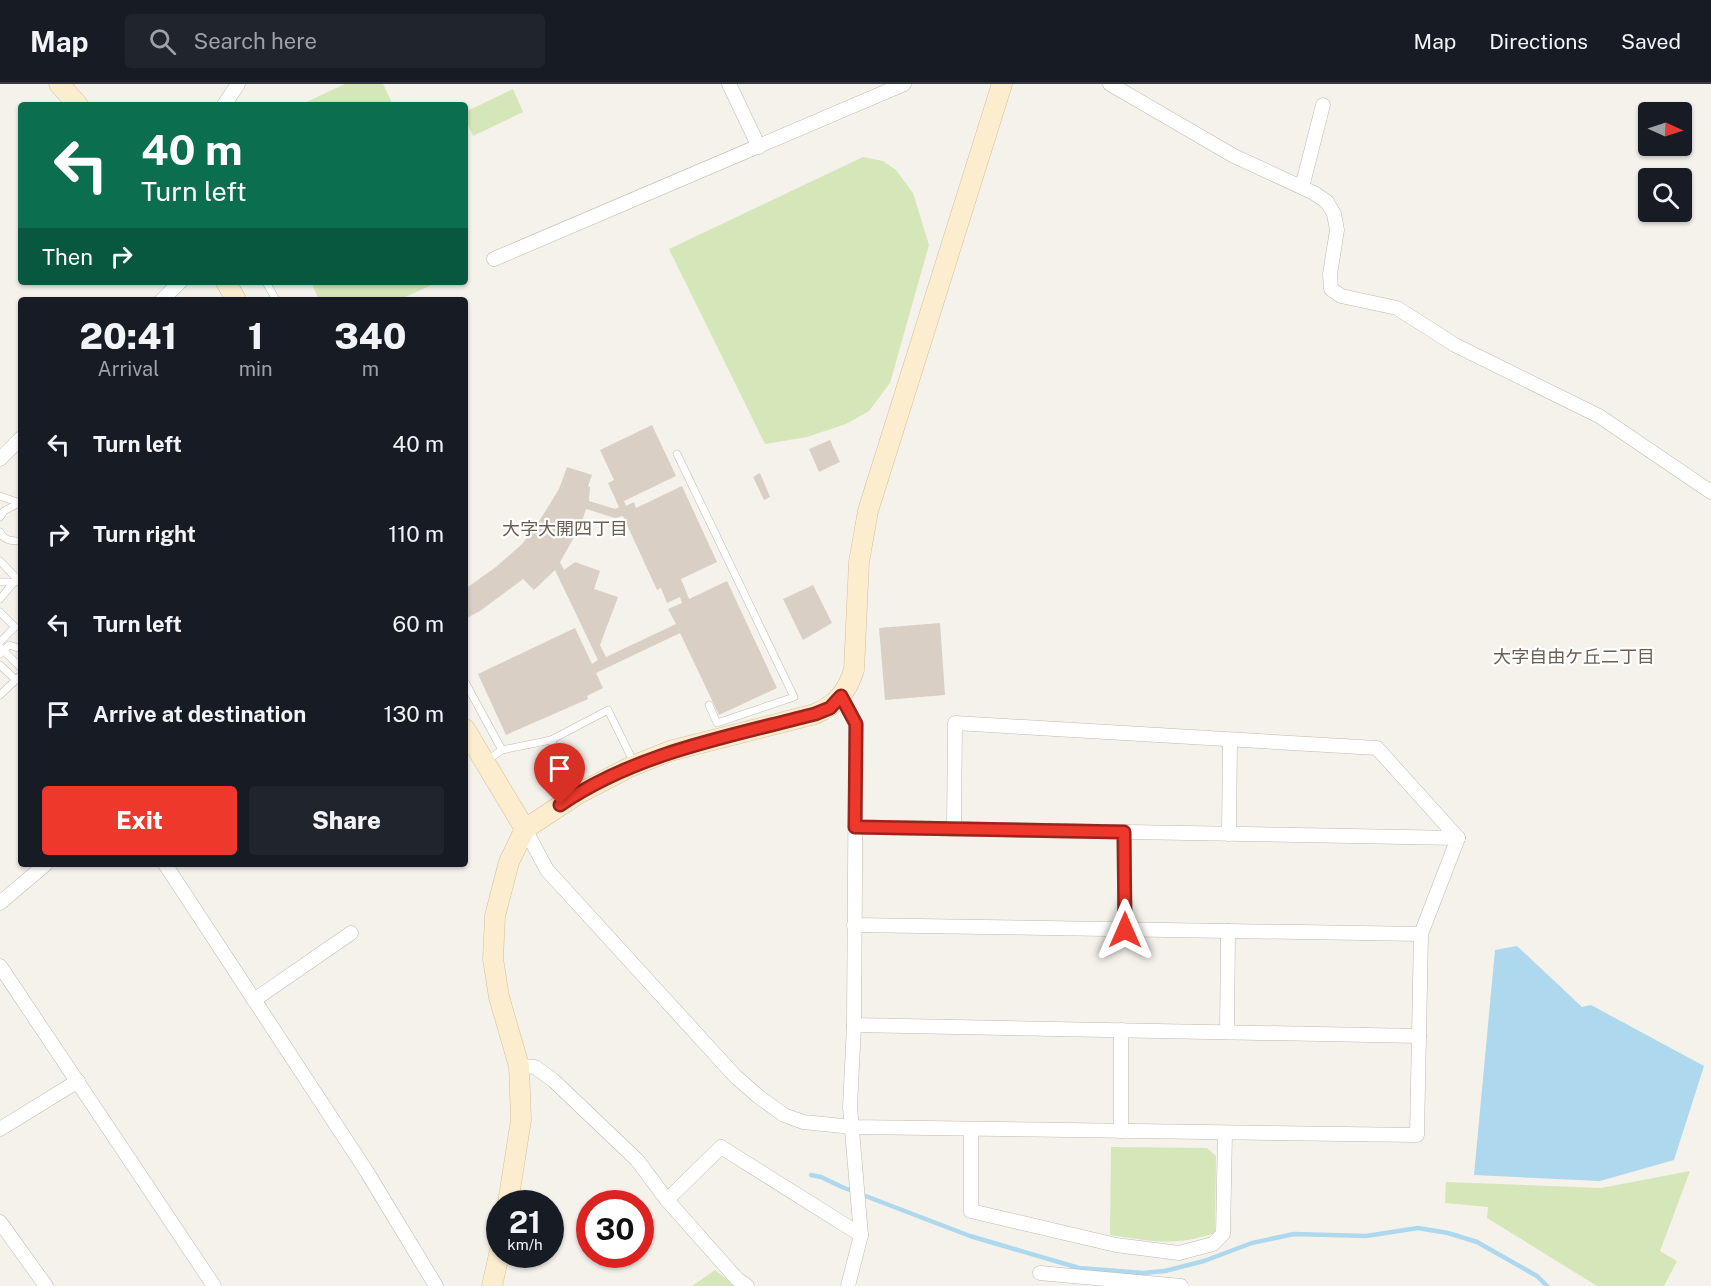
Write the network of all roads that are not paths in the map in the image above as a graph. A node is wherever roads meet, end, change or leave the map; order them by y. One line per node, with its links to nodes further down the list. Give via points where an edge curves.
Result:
1 (59, 84): 8 (street)
2 (238, 84): 9 (street)
3 (729, 84): 11 (street)
4 (904, 84): 11 (street)
5 (1002, 84): 41 (street, via 868,511 859,562 854,670)
6 (1110, 84): 7 (street)
7 (1127, 89): 12 (street, via 1234,156)
8 (75, 102)
9 (226, 102)
10 (1323, 105): 12 (street)
11 (759, 147): 13 (street)
12 (1302, 187): 19 (street, via 1327,202 1334,214 1337,230 1331,289 1341,296 1397,308 1455,345 1599,416)
13 (494, 259)
14 (177, 285): 15 (street)
15 (165, 297)
16 (18, 441): 18 (street)
17 (677, 454): 43 (lane, via 794,697)
18 (0, 459)
19 (1711, 492)
20 (0, 495): 21 (lane)
21 (18, 502)
22 (18, 504): 23 (lane)
23 (0, 517)
24 (0, 532): 25 (lane, via 10,541)
25 (18, 541)
26 (0, 561): 27 (lane)
27 (18, 581)
28 (0, 582): 29 (lane)
29 (18, 582)
30 (18, 583): 31 (lane)
31 (0, 599)
32 (0, 612): 33 (lane, via 15,627)
33 (0, 642)
34 (18, 648): 35 (lane, via 9,645)
35 (1, 650): 37 (lane)
36 (0, 665): 38 (lane)
37 (18, 665)
38 (18, 678): 40 (lane)
39 (468, 688): 47 (lane)
40 (0, 695)
41 (841, 696): 43 (street, via 830,708 815,714); 51 (street, via 856,724)
42 (709, 705): 43 (lane, via 717,723)
43 (757, 719): 49 (street)
44 (468, 734): 48 (street)
45 (551, 740): 47 (lane); 49 (lane, via 608,710); 50 (lane)
46 (1230, 740): 53 (street, via 954,723); 55 (street); 56 (street, via 1377,748)
47 (502, 750): 48 (lane)
48 (485, 762): 52 (street)
49 (636, 765): 50 (street)
50 (578, 794): 52 (street)
51 (855, 827): 53 (street); 60 (street)
52 (525, 829): 71 (street, via 509,862 495,916 493,959 499,997); 73 (street, via 547,870 735,1076 784,1115)
53 (954, 829): 54 (street)
54 (1124, 832): 55 (street); 61 (street)
55 (1229, 834): 56 (street)
56 (1458, 838): 64 (street)
57 (42, 867): 59 (street)
58 (167, 867): 66 (street)
59 (0, 903)
60 (854, 925): 61 (street); 67 (street)
61 (1125, 930): 62 (street)
62 (1228, 931): 64 (street); 69 (street)
63 (351, 933): 66 (street)
64 (1421, 934): 70 (street)
65 (0, 966): 72 (street)
66 (254, 1000): 86 (street)
67 (854, 1025): 68 (street); 73 (street, via 850,1107)
68 (1121, 1030): 69 (street); 76 (street)
69 (1227, 1032): 70 (street)
70 (1419, 1036): 77 (street, via 1417,1136)
71 (519, 1066): 78 (street, via 521,1120); 79 (street, via 535,1067 553,1080 637,1160)
72 (78, 1081): 74 (street); 85 (street)
73 (853, 1127): 75 (street); 81 (street)
74 (0, 1129)
75 (971, 1129): 76 (street); 77 (street, via 971,1211 1116,1245 1179,1253 1214,1244 1223,1234)
76 (1121, 1131): 77 (street)
77 (1225, 1132)
78 (510, 1190)
79 (667, 1200): 81 (street, via 721,1147); 88 (street)
80 (0, 1222): 84 (street)
81 (861, 1235): 89 (street)
82 (496, 1268): 87 (street)
83 (1040, 1273): 90 (street)
84 (46, 1286)
85 (214, 1286)
86 (436, 1286)
87 (492, 1286)
88 (747, 1286)
89 (848, 1286)
90 (1181, 1286)

